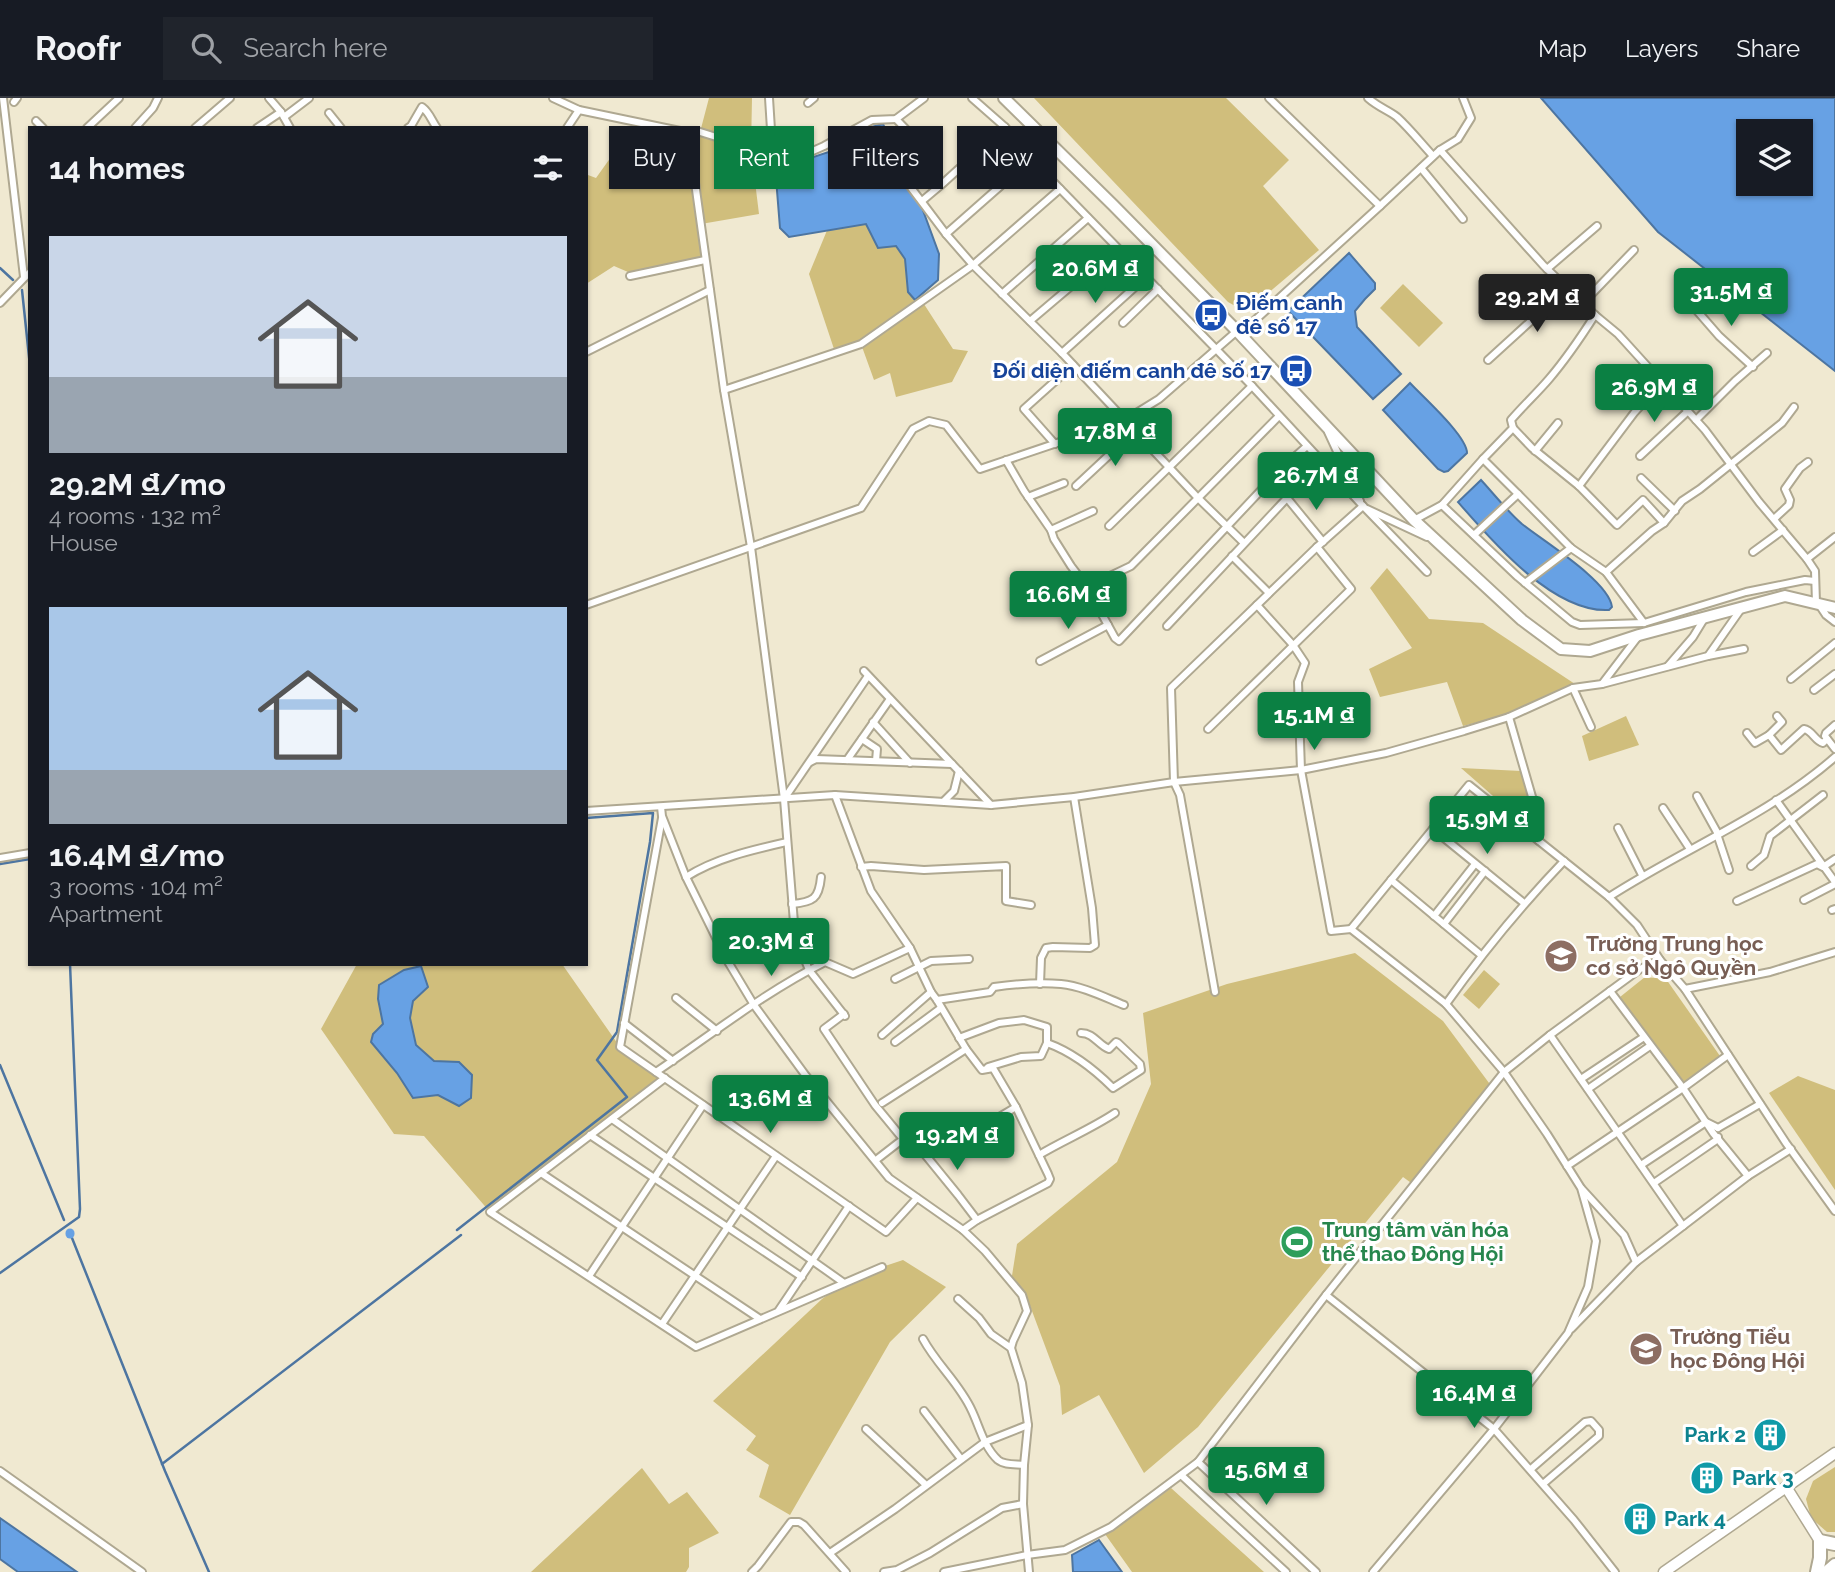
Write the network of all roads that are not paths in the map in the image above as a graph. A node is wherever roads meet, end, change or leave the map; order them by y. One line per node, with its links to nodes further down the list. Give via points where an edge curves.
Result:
1 (3, 98): 57 (street)
2 (119, 98): 21 (street)
3 (158, 98): 22 (street)
4 (230, 98): 23 (street)
5 (269, 98): 17 (street)
6 (309, 98): 17 (street)
7 (553, 98): 15 (street)
8 (769, 98): 31 (street)
9 (925, 98): 18 (street)
10 (972, 98): 33 (street)
11 (1004, 98): 69 (main road)
12 (1269, 98): 45 (street)
13 (1368, 98): 36 (street, via 1399,119)
14 (1463, 98): 35 (street, via 1471,118 1458,139)
15 (579, 110): 29 (street); 30 (street)
16 (329, 113): 26 (street)
17 (282, 114): 24 (street); 25 (street)
18 (896, 118): 32 (street); 34 (street, via 872,120)
19 (36, 121): 20 (street)
20 (41, 126)
21 (89, 126)
22 (137, 126)
23 (197, 126)
24 (261, 126)
25 (289, 126)
26 (339, 126)
27 (411, 126): 28 (street, via 422,107)
28 (436, 126)
29 (568, 126)
30 (656, 126)
31 (771, 126)
32 (904, 126)
33 (1004, 126)
34 (814, 150)
35 (1440, 150): 36 (street); 54 (street)
36 (1433, 156): 37 (street)
37 (1421, 168): 45 (street); 47 (street)
38 (957, 171): 44 (street)
39 (1057, 186): 43 (street)
40 (696, 189): 52 (street)
41 (912, 189): 44 (street)
42 (997, 189): 49 (street)
43 (1060, 189): 46 (street); 53 (street)
44 (922, 201): 49 (street)
45 (1380, 206): 69 (street)
46 (1088, 218): 50 (street); 62 (street)
47 (1463, 219)
48 (1597, 226): 54 (street)
49 (946, 233): 53 (street)
50 (1116, 248): 58 (street); 67 (street)
51 (1634, 250): 64 (street)
52 (705, 260): 56 (street); 61 (street)
53 (973, 265): 62 (street); 79 (street, via 861,344)
54 (1546, 269): 59 (street)
55 (28, 274): 57 (street)
56 (630, 276)
57 (24, 277): 63 (street)
58 (1146, 277): 60 (street); 72 (street)
59 (1567, 288): 64 (street); 74 (street)
60 (1158, 289): 68 (street); 70 (street)
61 (710, 290): 71 (street); 79 (street)
62 (1002, 294): 67 (street)
63 (0, 303)
64 (1583, 303): 66 (street)
65 (1692, 305): 76 (street)
66 (1595, 315): 77 (street); 87 (street, via 1548,381 1511,420)
67 (1030, 321): 72 (street)
68 (1123, 323)
69 (1237, 331): 70 (street); 86 (main road)
70 (1215, 349): 78 (street); 83 (street, via 1159,399)
71 (588, 351)
72 (1062, 353): 75 (street)
73 (1767, 354): 76 (street)
74 (1488, 360)
75 (1073, 365): 83 (street); 89 (street, via 1024,409)
76 (1753, 367): 84 (street)
77 (1657, 376): 81 (street); 101 (street, via 1653,392)
78 (1252, 386): 82 (street); 97 (street)
79 (724, 390): 121 (street)
80 (1794, 407): 96 (street, via 1782,424)
81 (1688, 411): 84 (street); 92 (street)
82 (1279, 416): 90 (street); 104 (street)
83 (1125, 420): 88 (street); 89 (street)
84 (1696, 421): 96 (street)
85 (1558, 423): 91 (street)
86 (1324, 424): 106 (street); 110 (main road)
87 (1513, 428): 91 (street); 93 (street)
88 (1136, 429): 97 (street); 100 (street)
89 (1055, 444): 94 (street)
90 (1307, 446): 106 (street); 113 (street)
91 (1535, 451): 101 (street)
92 (1640, 456)
93 (1483, 459): 102 (street); 105 (street)
94 (1006, 460): 103 (street); 121 (street, via 980,469 946,425 929,421 913,429 861,508)
95 (1808, 462): 109 (street, via 1785,489 1789,505)
96 (1731, 464): 108 (street); 109 (street)
97 (1170, 467): 104 (street); 112 (street)
98 (1641, 478): 108 (street)
99 (1064, 483): 103 (street)
100 (1076, 486)
101 (1579, 486): 111 (street, via 1617,525 1643,500)
102 (1518, 494): 116 (street); 122 (street)
103 (1028, 497): 114 (street)
104 (1197, 497): 113 (street); 130 (street, via 1131,566)
105 (1442, 505): 110 (street); 116 (street)
106 (1363, 506): 118 (street); 120 (street); 126 (street)
107 (1093, 511): 114 (street)
108 (1675, 511): 111 (street)
109 (1773, 519): 115 (street)
110 (1414, 520): 118 (main road)
111 (1664, 523): 127 (street)
112 (1109, 526)
113 (1227, 526): 119 (street); 140 (street, via 1120,640)
114 (1051, 530): 130 (street)
115 (1783, 530): 123 (street); 125 (street)
116 (1474, 535): 129 (street)
117 (1835, 537): 125 (street)
118 (1438, 542): 142 (main road, via 1522,620 1561,649 1590,651)
119 (1244, 543): 120 (street, via 1287,498); 124 (street)
120 (1320, 545): 131 (street); 144 (street, via 1351,589)
121 (751, 547): 133 (street); 181 (street)
122 (1571, 548): 127 (street); 129 (street)
123 (1753, 552)
124 (1233, 556): 131 (street); 141 (street)
125 (1807, 559): 128 (street)
126 (1427, 572)
127 (1606, 572): 139 (street)
128 (1815, 581): 132 (street); 139 (street, via 1746,592)
129 (1525, 583): 139 (street, via 1580,625)
130 (1087, 587): 140 (street)
131 (1269, 593): 134 (street)
132 (1817, 603): 135 (main road, via 1785,596); 136 (main road); 138 (street)
133 (588, 604)
134 (1257, 605): 144 (street); 176 (street, via 1171,688)
135 (1742, 607): 137 (main road); 146 (street)
136 (1835, 608)
137 (1705, 617): 142 (main road); 148 (street)
138 (1835, 622)
139 (1644, 623)
140 (1108, 625): 147 (street)
141 (1167, 626)
142 (1639, 635): 151 (street)
143 (1835, 643): 150 (street)
144 (1293, 645): 160 (street); 174 (street, via 1305,663 1298,682)
145 (1744, 649): 146 (street)
146 (1708, 656): 148 (street)
147 (1040, 661)
148 (1668, 666): 151 (street)
149 (1835, 674): 153 (street)
150 (1791, 680)
151 (1602, 684): 152 (street)
152 (1573, 688): 156 (street); 159 (street)
153 (1814, 690)
154 (890, 699): 157 (street); 171 (street, via 866,673); 173 (street)
155 (1777, 716): 162 (street, via 1782,722)
156 (1509, 717): 174 (street, via 1386,753); 192 (street, via 1535,807)
157 (873, 722): 163 (street); 165 (street)
158 (1835, 725): 164 (street, via 1826,733)
159 (1591, 727)
160 (1208, 729)
161 (1747, 733): 162 (street, via 1755,743)
162 (1769, 735): 164 (street, via 1781,750 1804,729 1819,742)
163 (862, 739): 166 (street); 169 (street)
164 (1827, 739): 167 (street)
165 (890, 740): 166 (street); 172 (street)
166 (877, 749): 170 (street)
167 (1835, 749)
168 (1835, 757): 182 (street)
169 (847, 760): 170 (street); 171 (street)
170 (876, 761): 172 (street)
171 (809, 763): 181 (street)
172 (910, 763): 173 (street)
173 (952, 764): 175 (street)
174 (1301, 770): 176 (street); 218 (street, via 1331,932)
175 (959, 772): 183 (street, via 954,791); 184 (street)
176 (1174, 782): 180 (street); 231 (street)
177 (835, 795): 181 (street); 183 (street); 201 (street)
178 (1823, 795): 188 (street)
179 (1697, 796): 191 (street)
180 (1074, 797): 184 (street); 227 (street, via 1095,945 1046,948)
181 (784, 799): 187 (street); 193 (street)
182 (1776, 800): 188 (street); 191 (street)
183 (944, 802): 184 (street)
184 (991, 806)
185 (1663, 808): 194 (street)
186 (588, 811): 187 (street)
187 (662, 811): 206 (street); 238 (street)
188 (1792, 820): 200 (street, via 1769,837 1764,855); 202 (street)
189 (1618, 828): 205 (street)
190 (1433, 829): 192 (street, via 1469,785); 199 (street); 208 (street)
191 (1717, 834): 194 (street); 203 (street)
192 (1539, 841): 198 (street)
193 (787, 842): 206 (street, via 754,849); 214 (street)
194 (1690, 849): 205 (street)
195 (28, 853): 196 (street)
196 (0, 858)
197 (1835, 859): 202 (street)
198 (1564, 861): 210 (street); 213 (street)
199 (1475, 864): 204 (street); 216 (street)
200 (1751, 866)
201 (861, 867): 215 (street, via 1006,866 1006,901); 219 (street, via 871,891)
202 (1823, 867): 209 (street); 211 (street, via 1817,864)
203 (1729, 870)
204 (1485, 871): 213 (street); 217 (street)
205 (1642, 875): 210 (street)
206 (685, 877): 235 (street)
207 (821, 877): 214 (street, via 816,898)
208 (1391, 880): 216 (street); 218 (street)
209 (1835, 883): 212 (street)
210 (1609, 897): 223 (street, via 1637,925)
211 (1737, 901)
212 (1804, 901)
213 (1524, 903): 221 (street)
214 (792, 904): 225 (street, via 795,935)
215 (1031, 905)
216 (1434, 916): 217 (street)
217 (1444, 924): 221 (street)
218 (1351, 929): 234 (street)
219 (910, 948): 224 (street); 225 (street, via 853,974 825,962)
220 (1835, 952): 228 (street, via 1770,972)
221 (1482, 955): 234 (street)
222 (969, 959): 224 (street, via 931,961)
223 (1660, 960): 228 (street); 229 (street)
224 (919, 967): 226 (street); 230 (street)
225 (808, 970): 235 (street); 269 (street, via 845,1015 824,1029)
226 (895, 979)
227 (1040, 984): 233 (street, via 994,987 990,992); 236 (street, via 1063,984)
228 (1685, 989): 249 (street)
229 (1610, 991): 242 (street); 243 (street)
230 (931, 992): 233 (street); 241 (street)
231 (1215, 992)
232 (676, 998): 239 (street)
233 (937, 1000): 237 (street)
234 (1446, 1004): 253 (street)
235 (754, 1005): 239 (street); 275 (street)
236 (1124, 1005)
237 (941, 1008): 244 (street); 245 (street)
238 (624, 1023): 250 (street); 252 (street, via 620,1047)
239 (717, 1031): 250 (street)
240 (1081, 1033): 246 (street, via 1092,1035 1105,1048 1118,1043 1141,1070 1113,1088 1079,1060)
241 (882, 1035)
242 (1550, 1035): 253 (street); 255 (street)
243 (1644, 1037): 247 (street); 255 (street)
244 (959, 1038): 246 (street, via 999,1023 1024,1020 1047,1027); 248 (street)
245 (895, 1042)
246 (1047, 1043): 251 (street, via 1041,1056 1021,1057)
247 (1650, 1046): 256 (street); 257 (street)
248 (966, 1049): 251 (street); 258 (street)
249 (1728, 1055): 256 (street); 259 (street)
250 (673, 1061): 252 (street)
251 (982, 1070): 261 (street, via 993,1068)
252 (656, 1072): 254 (street)
253 (1504, 1072): 277 (street); 299 (street)
254 (665, 1078): 260 (street); 263 (street)
255 (1581, 1079): 257 (street)
256 (1683, 1088): 264 (street); 267 (street)
257 (1588, 1089): 267 (street)
258 (882, 1103)
259 (1760, 1104): 265 (street); 271 (street)
260 (704, 1105): 273 (street); 274 (street)
261 (1016, 1107): 266 (street); 272 (street)
262 (1115, 1113): 272 (street)
263 (612, 1119): 268 (street); 274 (street)
264 (1706, 1122): 265 (street); 270 (street); 276 (street)
265 (1718, 1128): 270 (street)
266 (979, 1129)
267 (1617, 1131): 276 (street); 277 (street)
268 (590, 1135): 278 (street); 280 (street)
269 (903, 1139): 275 (street); 287 (street, via 910,1136)
270 (1718, 1139): 279 (street); 281 (street)
271 (1791, 1149): 279 (street); 286 (street)
272 (1039, 1155): 287 (street, via 1048,1183)
273 (776, 1156): 284 (street); 285 (street)
274 (668, 1158): 280 (street); 285 (street)
275 (876, 1160): 283 (street, via 889,1178)
276 (1641, 1165): 281 (street)
277 (1567, 1166): 282 (street)
278 (541, 1173): 289 (street); 295 (street, via 490,1212)
279 (1748, 1176): 288 (street)
280 (654, 1178): 289 (street); 290 (street)
281 (1654, 1183): 288 (street)
282 (1581, 1188): 293 (street, via 1624,1235); 304 (street, via 1596,1241 1588,1287)
283 (918, 1198): 284 (street, via 886,1232); 291 (street)
284 (849, 1206): 292 (street)
285 (740, 1209): 290 (street); 292 (street)
286 (1835, 1211)
287 (977, 1220): 291 (street)
288 (1683, 1226): 293 (street)
289 (622, 1227): 295 (street); 296 (street)
290 (727, 1227): 296 (street); 297 (street)
291 (962, 1230): 306 (street, via 985,1251 1024,1301 1027,1311)
292 (812, 1261): 297 (street); 298 (street)
293 (1636, 1262): 304 (street)
294 (882, 1267): 298 (street)
295 (589, 1276): 303 (street)
296 (695, 1276): 302 (street); 303 (street)
297 (802, 1277): 301 (street)
298 (844, 1283): 301 (street)
299 (1326, 1295): 310 (street); 314 (street)
300 (958, 1299): 306 (street)
301 (778, 1311): 302 (street)
302 (760, 1319): 303 (street, via 696,1347)
303 (662, 1324)
304 (1567, 1333): 310 (street)
305 (923, 1339): 311 (street, via 971,1408)
306 (1011, 1348): 308 (street)
307 (924, 1411): 313 (street)
308 (1028, 1424): 311 (street); 315 (street)
309 (866, 1429): 320 (street)
310 (1494, 1429): 316 (street); 336 (street)
311 (985, 1442): 313 (street); 315 (street, via 1001,1463)
312 (1835, 1453): 321 (street)
313 (961, 1459): 320 (street)
314 (1198, 1462): 318 (street); 335 (street)
315 (1024, 1465): 322 (street)
316 (1531, 1469): 319 (street); 319 (street, via 1585,1422 1591,1421 1599,1430 1599,1436)
317 (0, 1471): 328 (street)
318 (1181, 1475): 326 (street, via 1111,1527 1065,1550); 334 (street)
319 (1543, 1484): 337 (street)
320 (926, 1485): 325 (street)
321 (1786, 1487): 323 (street); 338 (street)
322 (1023, 1504): 326 (street); 331 (street, via 1002,1508 930,1553)
323 (1820, 1541): 324 (highway); 339 (highway)
324 (1835, 1544)
325 (830, 1553): 329 (street, via 795,1521); 330 (street)
326 (1027, 1555): 332 (street); 333 (street)
327 (1835, 1565): 340 (highway)
328 (142, 1572)
329 (752, 1572)
330 (846, 1572)
331 (884, 1572)
332 (944, 1572)
333 (1029, 1572)
334 (1286, 1572)
335 (1316, 1572)
336 (1373, 1572)
337 (1615, 1572)
338 (1664, 1572)
339 (1817, 1572)
340 (1827, 1572)

